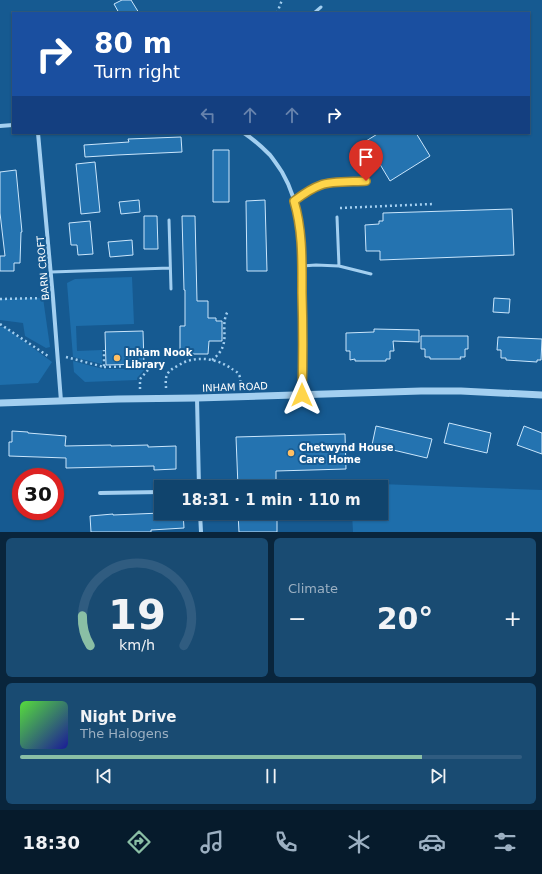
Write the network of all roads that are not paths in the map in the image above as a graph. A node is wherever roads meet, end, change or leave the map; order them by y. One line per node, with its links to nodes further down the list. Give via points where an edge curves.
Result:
1 (322, 7): 2 (lane)
2 (315, 12)
3 (12, 125): 4 (street)
4 (0, 126)
5 (38, 134): 14 (street, BARN CROFT)
6 (245, 134): 8 (street, via 270,155 286,180)
7 (366, 181): 8 (lane, via 322,184)
8 (294, 201): 11 (street, via 301,235)
9 (337, 217): 12 (lane)
10 (169, 220): 13 (lane)
11 (302, 266): 12 (lane); 17 (street)
12 (339, 266): 15 (lane)
13 (170, 268): 14 (lane); 16 (lane)
14 (51, 272): 20 (street, BARN CROFT)
15 (371, 274)
16 (171, 289)
17 (302, 395): 18 (street, INHAM ROAD, via 461,391); 19 (street, INHAM ROAD)
18 (542, 395)
19 (197, 398): 20 (street, INHAM ROAD); 22 (street)
20 (61, 401): 21 (street, INHAM ROAD)
21 (0, 403)
22 (199, 480)
23 (154, 492): 24 (street)
24 (100, 493)
25 (200, 520): 26 (street)
26 (201, 532)

